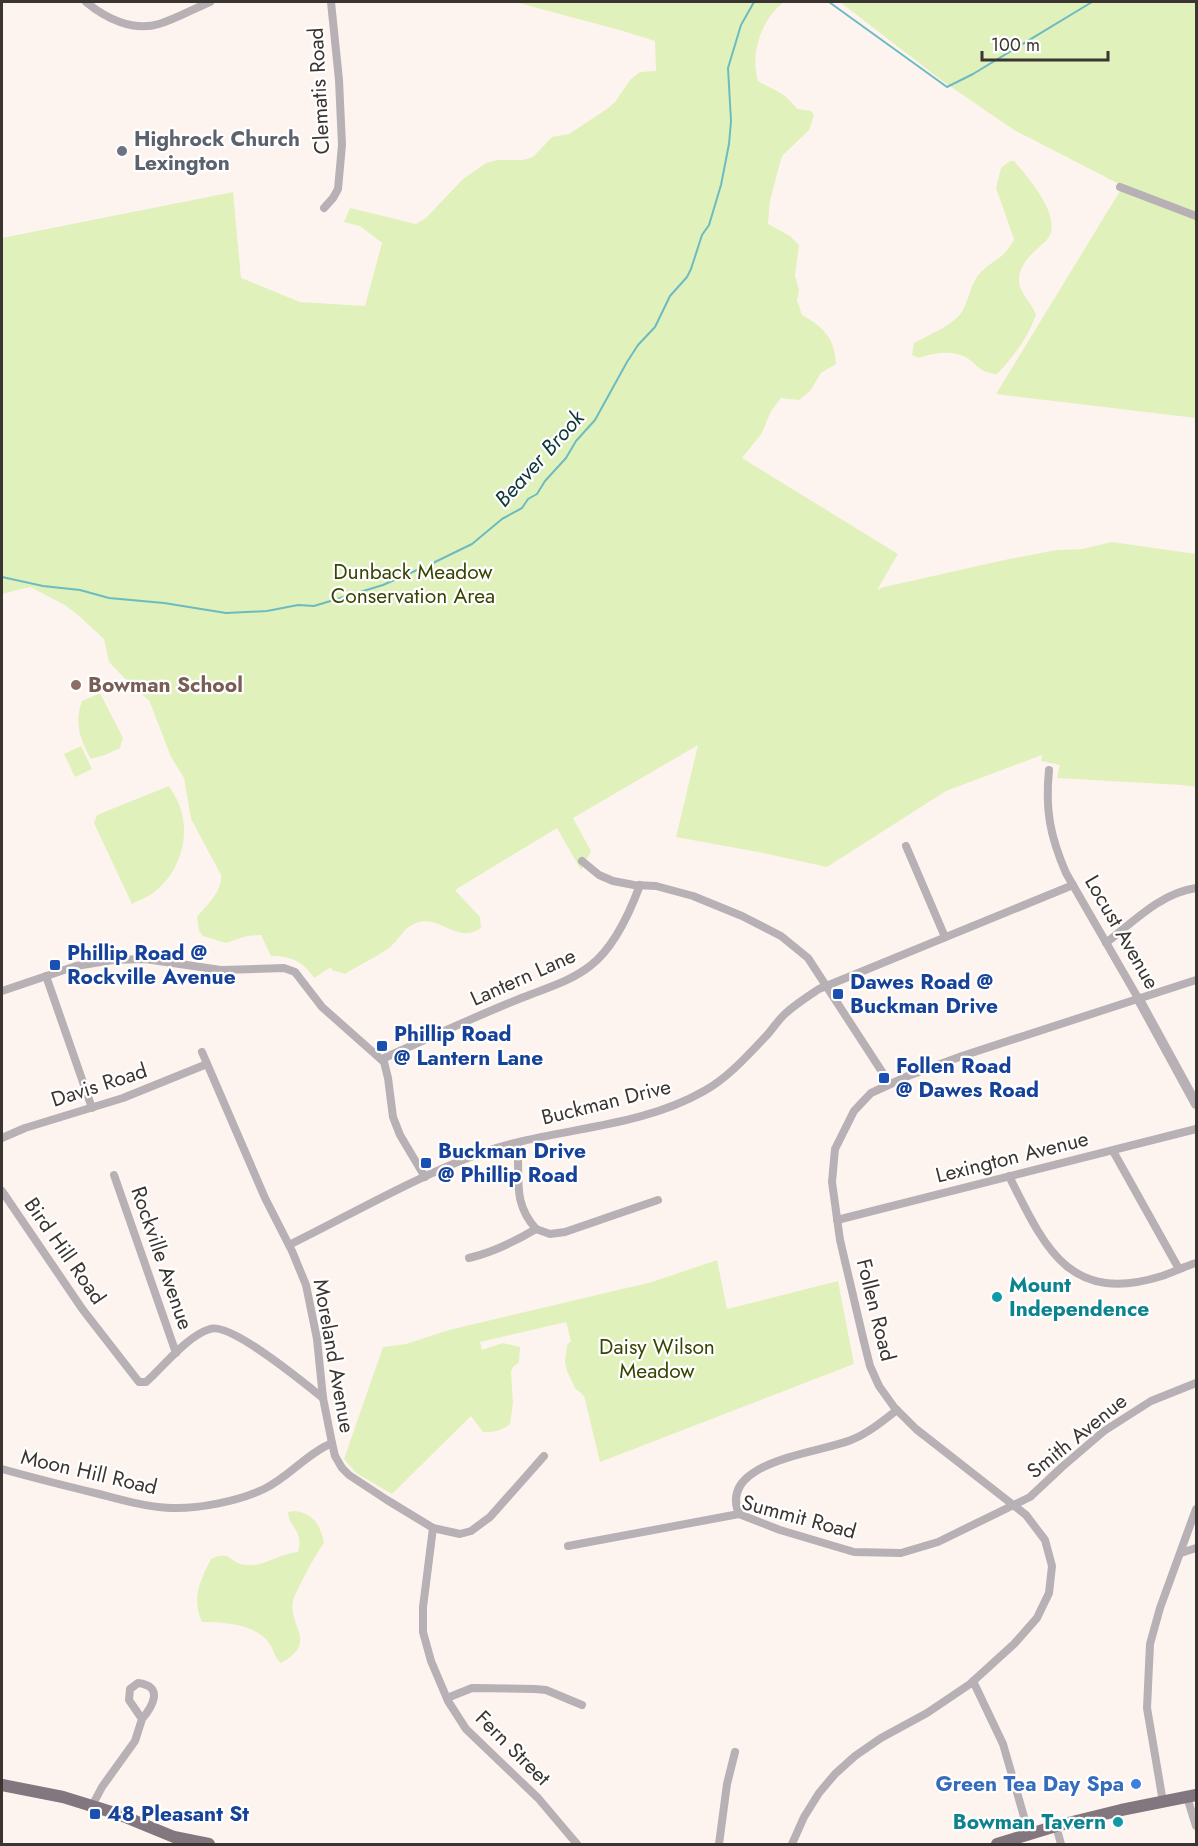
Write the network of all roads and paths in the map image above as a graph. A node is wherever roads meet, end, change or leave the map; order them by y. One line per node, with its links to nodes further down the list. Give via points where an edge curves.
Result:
1 (86, 2): 2 (street, via 122,23 142,27 159,24)
2 (210, 2)
3 (331, 2): 5 (street, Clematis Road, via 342,145 338,189)
4 (1120, 187): 6 (street)
5 (324, 208)
6 (1197, 216)
7 (1049, 770): 11 (street, Locust Avenue, via 1049,823 1058,855)
8 (906, 846): 13 (street)
9 (582, 861): 10 (street, via 613,881)
10 (640, 885): 17 (street, via 693,896 780,936 808,958); 21 (street, Lantern Lane, via 608,947 591,966 561,983)
11 (1073, 885): 13 (street, Buckman Drive); 14 (street, Locust Avenue)
12 (1197, 888): 14 (street, via 1170,895)
13 (945, 937): 17 (street, Buckman Drive)
14 (1107, 944): 19 (street, Locust Avenue)
15 (46, 976): 18 (street); 21 (street, via 113,960 145,959 221,970 284,968 295,972 322,1007); 25 (street)
16 (1197, 980): 19 (street, Follen Road)
17 (826, 986): 23 (street); 28 (street, Buckman Drive, via 784,1015 706,1090 679,1104)
18 (2, 991)
19 (1138, 998): 23 (street, Follen Road); 24 (street, Locust Avenue)
20 (202, 1052): 22 (street, Moreland Avenue)
21 (382, 1059): 32 (street, via 393,1117)
22 (207, 1064): 25 (street, Davis Road); 37 (street, Moreland Avenue)
23 (890, 1084): 35 (street, Follen Road, via 872,1093 854,1112 836,1149 832,1182)
24 (1197, 1104)
25 (92, 1108): 27 (street, Davis Road)
26 (1197, 1129): 29 (street, Lexington Avenue)
27 (2, 1138)
28 (517, 1143): 32 (street, Buckman Drive); 36 (street, via 518,1197 525,1217)
29 (1113, 1151): 31 (street, Lexington Avenue); 40 (street)
30 (114, 1175): 41 (street, Rockville Avenue)
31 (1009, 1176): 35 (street, Lexington Avenue); 40 (street, via 1050,1250 1081,1277 1127,1283)
32 (425, 1177): 37 (street, Buckman Drive)
33 (2, 1191): 41 (street, Bird Hill Road, via 98,1331 139,1382 146,1382)
34 (658, 1200): 36 (street, via 566,1232 550,1234)
35 (837, 1220): 44 (street, Follen Road, via 870,1366)
36 (536, 1229): 38 (street, via 513,1243)
37 (289, 1245): 43 (street, Moreland Avenue, via 306,1285)
38 (469, 1258)
39 (1197, 1263): 40 (street)
40 (1179, 1269)
41 (176, 1353): 43 (street, via 203,1331 223,1329 281,1365)
42 (1197, 1383): 48 (street, Smith Avenue, via 1151,1401 1104,1431 1030,1497)
43 (323, 1398): 45 (street, Moreland Avenue)
44 (897, 1410): 48 (street, Follen Road); 50 (street, via 853,1440 761,1468 740,1487 735,1498)
45 (332, 1443): 47 (street, Moon Hill Road, via 262,1490 194,1507 138,1504); 51 (street, Moreland Avenue, via 335,1456 349,1475)
46 (544, 1456): 51 (street, via 480,1526 460,1534)
47 (2, 1469)
48 (1014, 1505): 50 (street, Summit Road, via 938,1542 901,1553 880,1554 824,1544); 55 (street, Follen Road, via 1045,1540 1052,1566 1049,1593 1037,1618)
49 (1197, 1509): 54 (street)
50 (739, 1514): 52 (street, Summit Road)
51 (434, 1528): 56 (street, Fern Street, via 423,1632)
52 (568, 1546)
53 (1197, 1548): 54 (street)
54 (1181, 1552): 62 (street, via 1150,1644 1147,1683 1147,1708)
55 (973, 1681): 66 (street, via 1003,1744); 70 (street, Follen Road, via 848,1762 819,1793)
56 (447, 1698): 57 (street, via 472,1688 535,1689); 68 (street, Fern Street, via 466,1729 538,1798)
57 (582, 1705)
58 (142, 1719): 63 (street, via 135,1742)
59 (735, 1752): 69 (street)
60 (2, 1785): 63 (main road)
61 (1192, 1796): 62 (main road); 65 (street)
62 (1163, 1802): 64 (main road)
63 (92, 1806): 67 (main road, via 174,1837)
64 (1056, 1826): 66 (main road); 72 (street)
65 (1197, 1826)
66 (1029, 1834): 71 (main road)
67 (209, 1845)
68 (577, 1845)
69 (719, 1845)
70 (792, 1845)
71 (997, 1845)
72 (1061, 1845)

